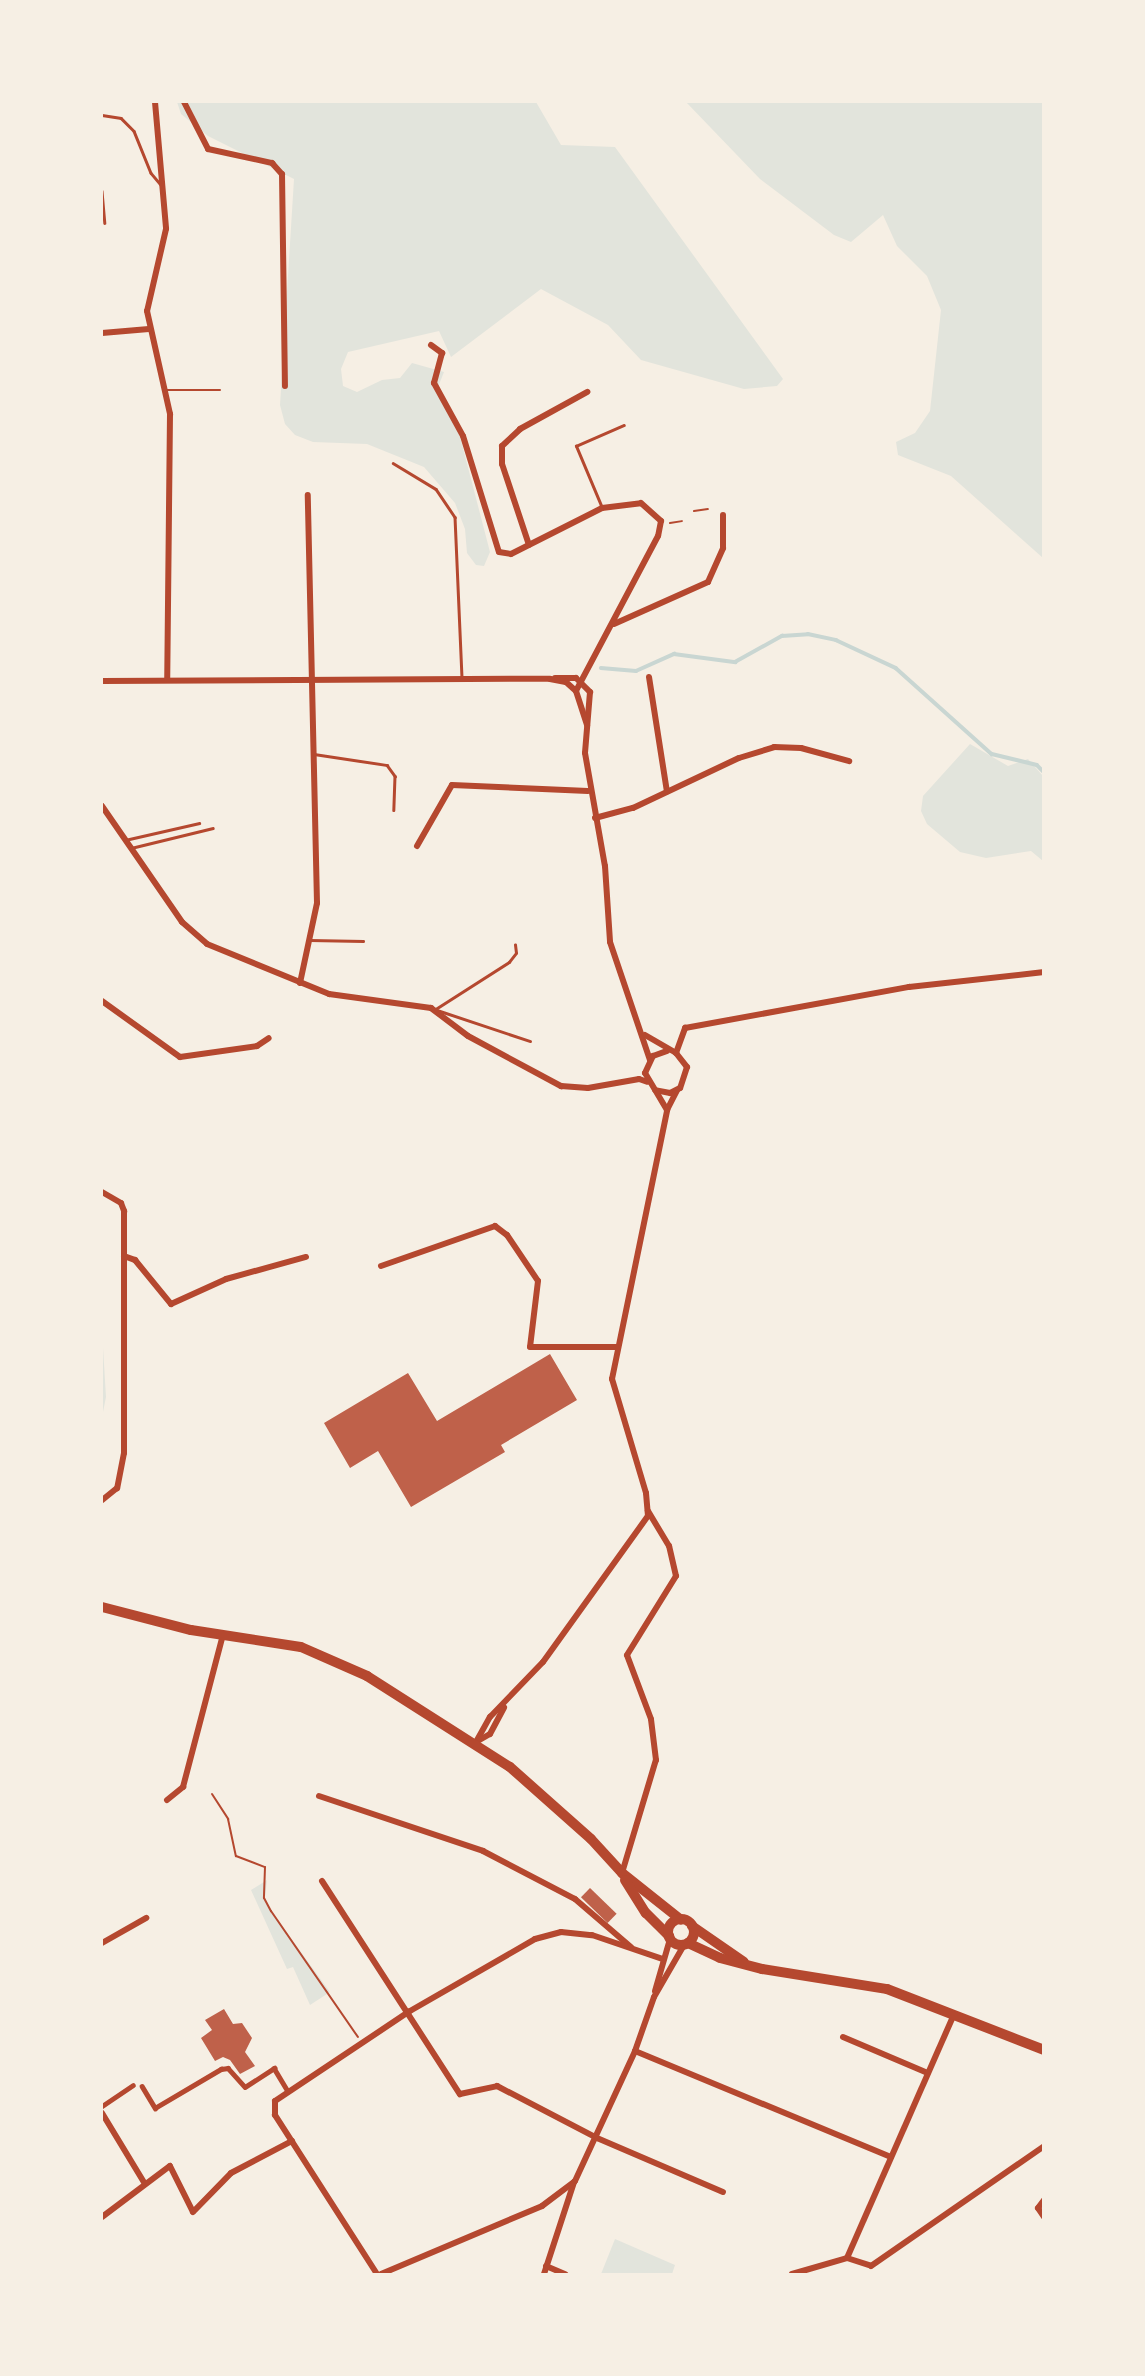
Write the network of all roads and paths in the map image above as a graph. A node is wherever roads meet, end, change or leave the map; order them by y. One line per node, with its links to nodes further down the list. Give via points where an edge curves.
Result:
1 (155, 102): 4 (street)
2 (184, 102): 10 (street, via 208,149 272,163 282,174)
3 (102, 115): 4 (lane, via 121,118 134,131 150,173)
4 (164, 188): 7 (street, via 166,229 147,311)
5 (102, 191): 6 (lane)
6 (105, 223)
7 (149, 329): 8 (street); 11 (street)
8 (102, 333)
9 (431, 345): 23 (street, via 442,353 433,383 463,436 497,550 508,555)
10 (285, 386)
11 (167, 390): 12 (lane, via 215,394); 29 (street)
12 (220, 390)
13 (587, 392): 23 (street, via 511,435 502,446 502,464)
14 (624, 425): 17 (lane, via 576,446)
15 (393, 463): 27 (lane, via 436,489 455,517)
16 (308, 495): 26 (street)
17 (601, 508): 22 (street, via 641,503); 23 (street)
18 (708, 509): 19 (path)
19 (694, 511)
20 (723, 515): 24 (street, via 723,548 708,582)
21 (682, 521): 22 (path)
22 (662, 524): 24 (street)
23 (529, 545)
24 (612, 625): 31 (street)
25 (649, 677): 37 (street)
26 (313, 679): 27 (street); 29 (street); 34 (street)
27 (462, 679): 28 (street)
28 (550, 679): 31 (street, via 572,677); 32 (street, via 566,682)
29 (167, 680): 30 (street)
30 (102, 681)
31 (584, 683): 32 (street); 33 (street, via 590,694)
32 (576, 691): 33 (street)
33 (587, 725): 36 (street)
34 (314, 754): 39 (lane, via 387,765 395,776); 46 (street, via 317,903)
35 (849, 761): 37 (street, via 801,748 774,747)
36 (588, 791): 40 (street); 44 (street, via 452,785)
37 (667, 792): 40 (street)
38 (102, 806): 43 (street)
39 (394, 810)
40 (595, 818): 53 (street, via 606,866 610,942)
41 (199, 823): 43 (lane)
42 (213, 828): 45 (lane)
43 (125, 840): 45 (street)
44 (417, 846)
45 (131, 848): 50 (street, via 196,936)
46 (309, 940): 47 (lane); 50 (street)
47 (363, 941)
48 (515, 945): 52 (lane, via 516,953 509,962)
49 (1044, 972): 57 (street, via 909,987 685,1028)
50 (300, 983): 52 (street, via 329,994 406,1002)
51 (102, 1001): 54 (street, via 180,1057 257,1046)
52 (434, 1010): 55 (lane); 60 (street, via 468,1036 550,1082 588,1088)
53 (636, 1021): 56 (street, via 649,1040); 58 (street)
54 (269, 1038)
55 (530, 1041)
56 (667, 1051): 57 (street); 58 (street)
57 (676, 1054): 63 (street, via 687,1067 685,1082)
58 (650, 1059): 59 (street)
59 (646, 1073): 60 (street); 61 (street)
60 (639, 1079): 61 (street)
61 (648, 1082): 62 (street)
62 (656, 1090): 63 (street); 64 (street)
63 (677, 1090): 64 (street)
64 (667, 1110): 69 (street)
65 (102, 1192): 66 (street, via 121,1203 124,1211)
66 (124, 1256): 67 (street, via 135,1260 171,1304 226,1279); 70 (street, via 124,1453 117,1488)
67 (306, 1257)
68 (381, 1266): 69 (street, via 495,1226 508,1235 538,1281 530,1348)
69 (618, 1347): 71 (street, via 612,1385)
70 (102, 1500)
71 (648, 1511): 74 (street, via 633,1540 505,1706 490,1734); 78 (street, via 669,1546 676,1576 627,1655 651,1719 656,1760)
72 (102, 1607): 73 (main road, via 138,1620)
73 (223, 1634): 74 (main road, via 270,1640 337,1660); 77 (street, via 183,1787)
74 (476, 1742): 78 (main road, via 557,1808)
75 (212, 1794): 93 (path, via 228,1819 236,1856 265,1867 264,1898 271,1911)
76 (318, 1796): 86 (street, via 441,1834 528,1873 575,1899)
77 (167, 1800)
78 (621, 1873): 81 (main road); 83 (main road, via 646,1913)
79 (322, 1881): 90 (street)
80 (146, 1918): 84 (street)
81 (681, 1920): 82 (main road); 83 (main road, via 671,1924)
82 (692, 1926): 85 (main road); 88 (main road)
83 (670, 1938): 85 (main road); 87 (street)
84 (102, 1943)
85 (686, 1944): 88 (main road); 89 (street)
86 (633, 1949): 87 (street); 90 (street, via 592,1935 548,1935)
87 (663, 1959): 89 (street)
88 (747, 1964): 91 (main road, via 887,1989)
89 (654, 1997): 95 (street)
90 (410, 2011): 93 (street); 102 (street, via 460,2094 497,2085)
91 (954, 2014): 94 (main road); 96 (street)
92 (844, 2037): 96 (street)
93 (361, 2043): 99 (street)
94 (1044, 2050)
95 (635, 2051): 102 (street); 105 (street)
96 (928, 2073): 105 (street)
97 (134, 2085): 100 (street)
98 (142, 2086): 99 (street, via 155,2108 221,2069 228,2068 245,2087 274,2068)
99 (288, 2091): 103 (street, via 275,2101 275,2115)
100 (102, 2106)
101 (102, 2113): 107 (street)
102 (597, 2138): 106 (street); 108 (street)
103 (292, 2141): 107 (street, via 232,2173 193,2212 170,2166); 114 (street)
104 (1044, 2146): 112 (street, via 871,2266)
105 (891, 2157): 112 (street)
106 (575, 2181): 113 (street); 114 (street, via 541,2206)
107 (145, 2184): 110 (street)
108 (723, 2192)
109 (1044, 2200): 111 (street, via 1038,2208)
110 (102, 2217)
111 (1044, 2217)
112 (848, 2258): 117 (street)
113 (546, 2266): 115 (street); 116 (street)
114 (379, 2274)
115 (544, 2274)
116 (565, 2274)
117 (792, 2274)

